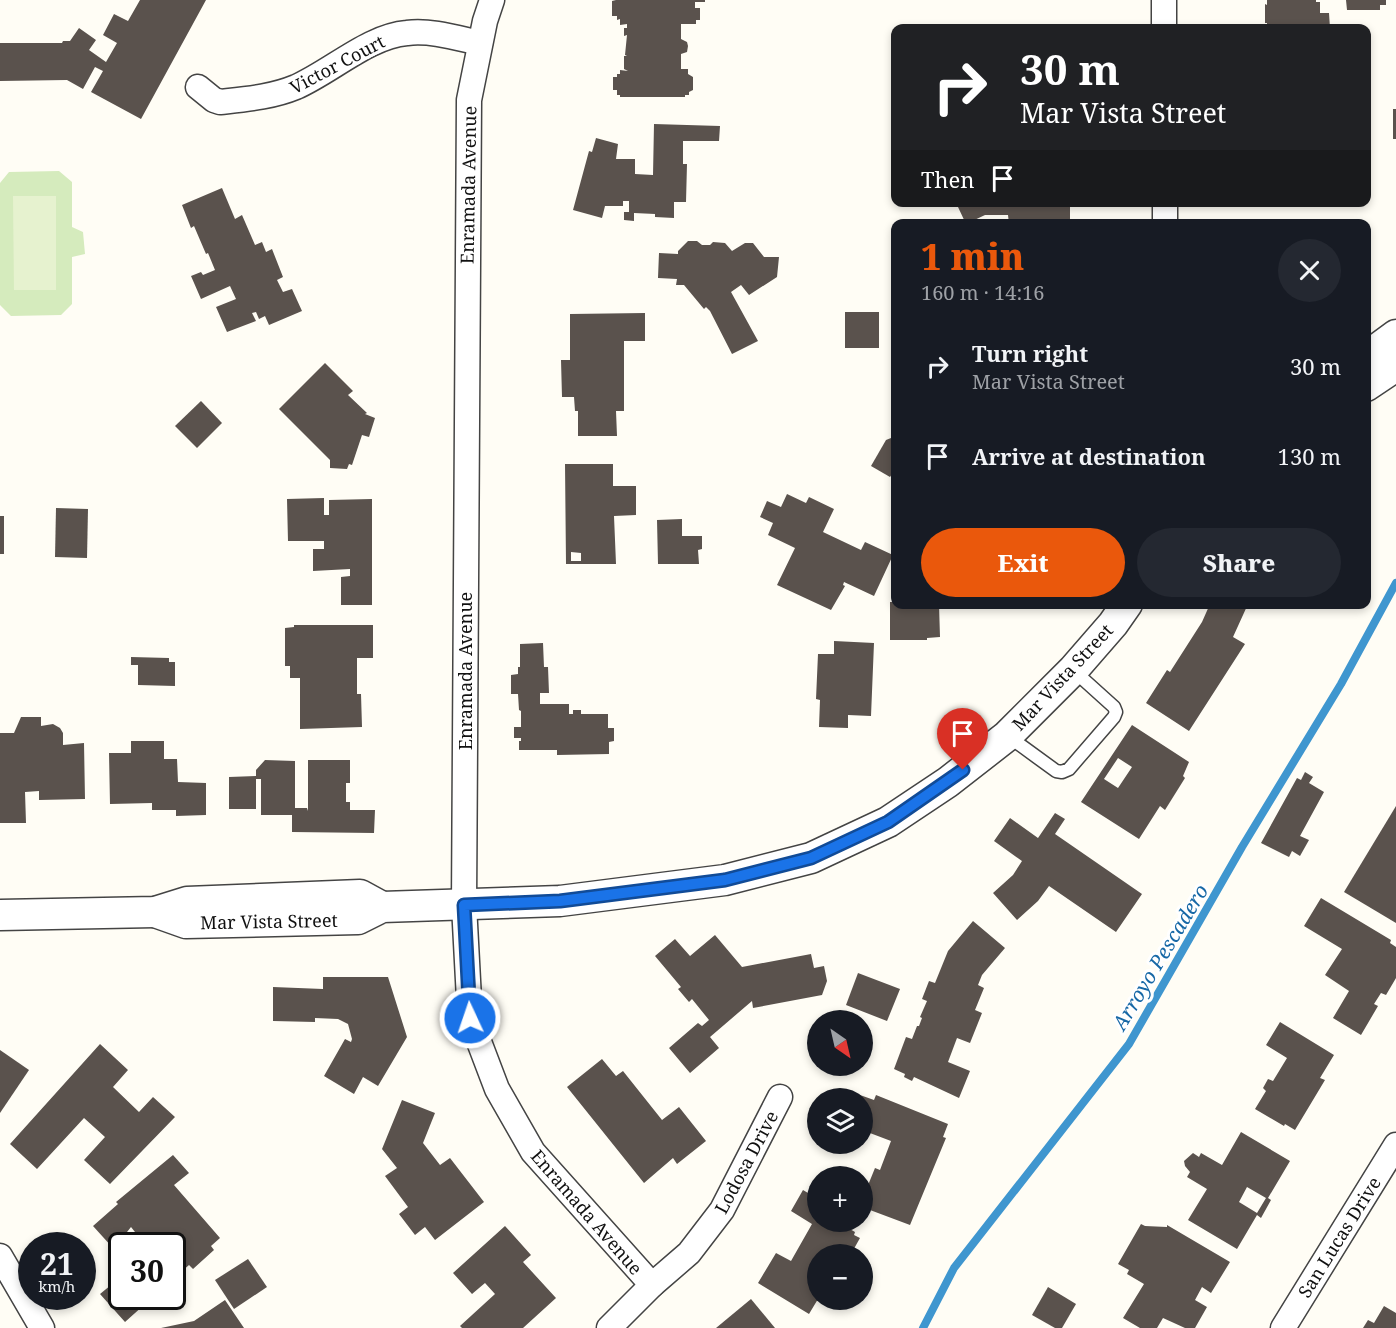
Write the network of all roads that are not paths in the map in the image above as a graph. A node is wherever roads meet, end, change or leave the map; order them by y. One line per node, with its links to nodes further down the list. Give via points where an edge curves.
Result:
1 (492, 0): 4 (street, Enramada Avenue)
2 (1164, 0): 3 (street)
3 (1164, 24)
4 (480, 43): 5 (street, Victor Court, via 409,32 387,37 279,94 220,102); 13 (street, Enramada Avenue, via 469,100)
5 (198, 87)
6 (1396, 335): 7 (street)
7 (1371, 353)
8 (1396, 366): 9 (street)
9 (1371, 383)
10 (1124, 609): 11 (street, Mar Vista Street)
11 (1073, 670): 12 (street, Mar Vista Street); 12 (lane, via 1116,712 1069,769 1056,771)
12 (1007, 735): 13 (street, Mar Vista Street, via 948,782 888,822 811,858 725,880 560,901)
13 (464, 905): 14 (street, Mar Vista Street, via 382,907 358,919 335,920 186,923 155,912); 18 (street, Enramada Avenue, via 470,1018 498,1089 533,1152)
14 (0, 915)
15 (780, 1097): 18 (street, Lodosa Drive, via 722,1210 689,1253)
16 (1396, 1145): 21 (street, San Lucas Drive)
17 (0, 1256): 19 (street)
18 (652, 1285): 20 (street, Lodosa Drive)
19 (42, 1328)
20 (609, 1328)
21 (1283, 1328)

